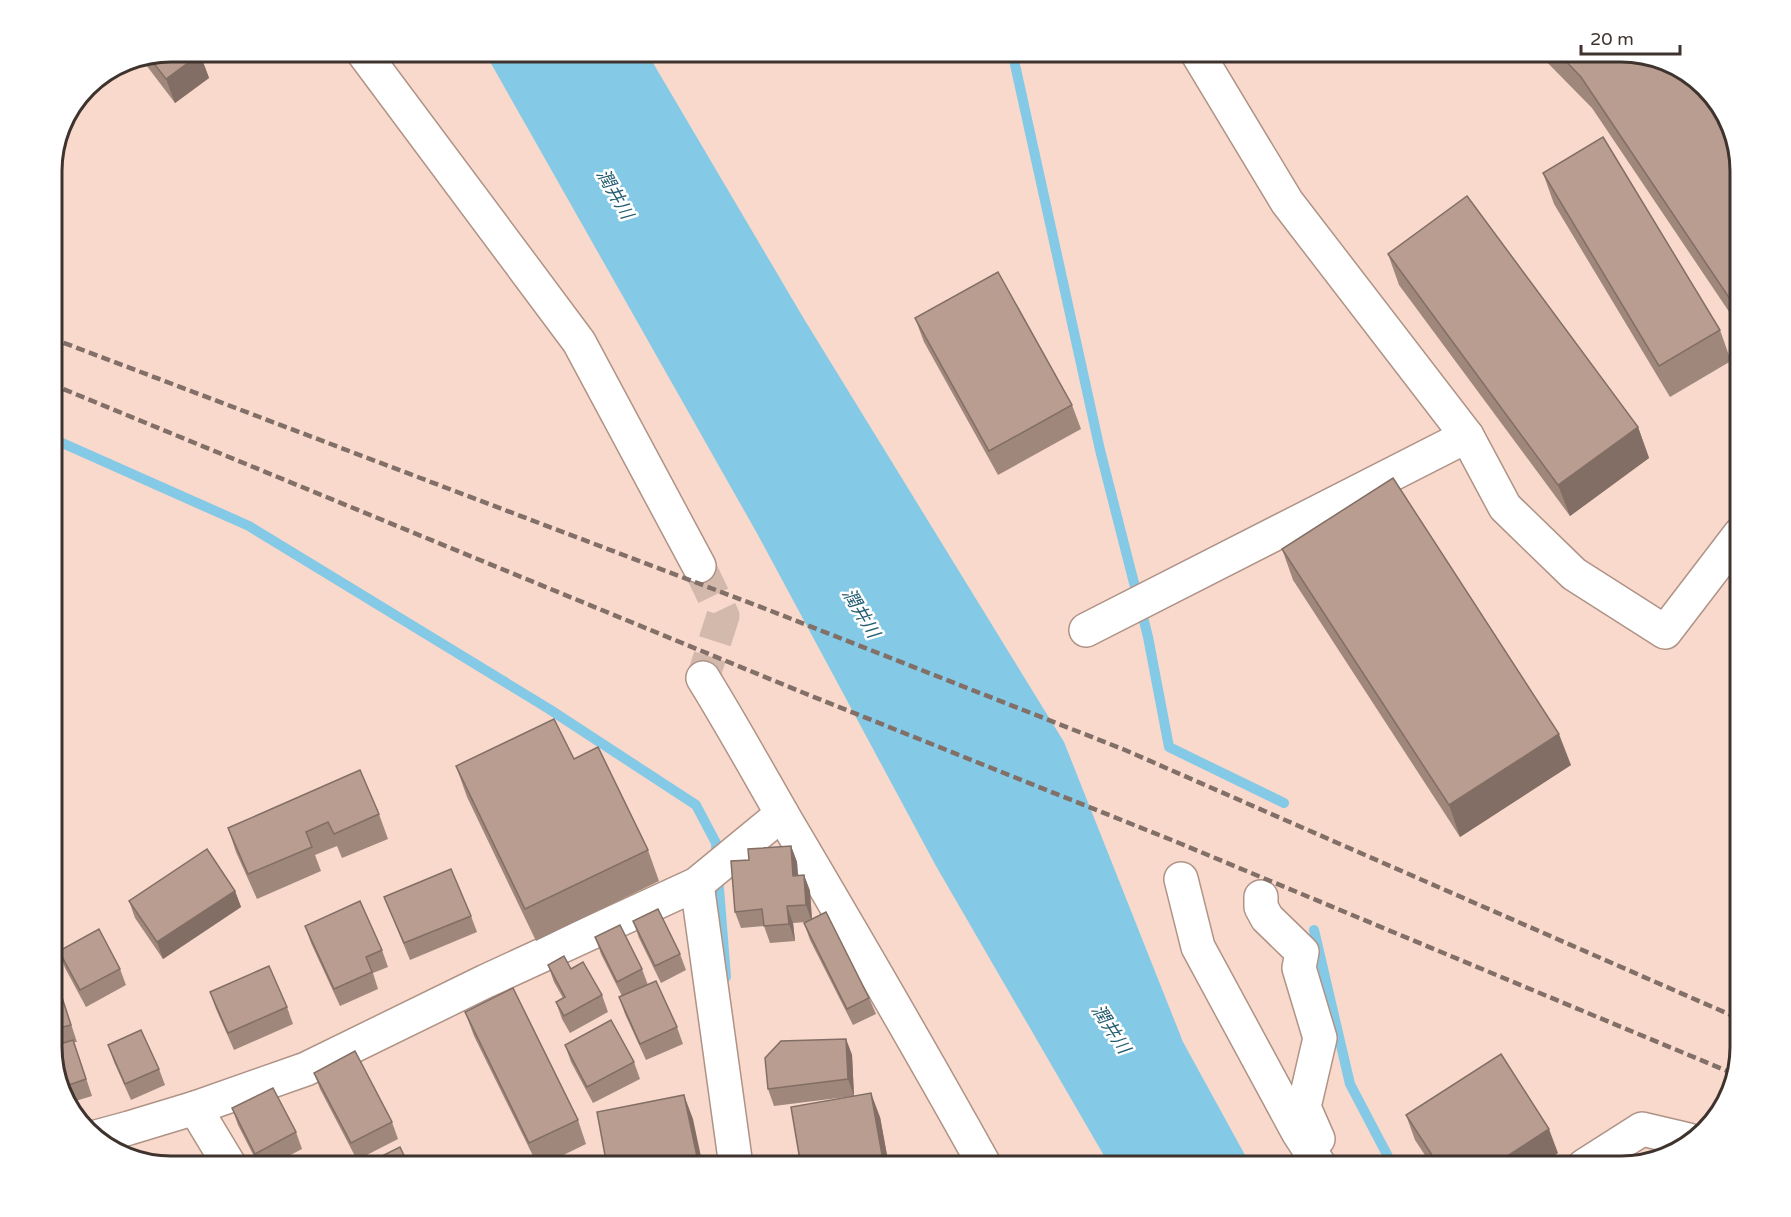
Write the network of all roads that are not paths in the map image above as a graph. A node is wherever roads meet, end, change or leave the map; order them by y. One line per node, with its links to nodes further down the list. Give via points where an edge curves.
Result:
1 (370, 62): 5 (street, via 579,342)
2 (1203, 62): 3 (street, via 1287,202)
3 (1467, 436): 4 (street, via 1505,507 1574,574 1665,632); 6 (street)
4 (1730, 547)
5 (699, 566)
6 (1086, 630)
7 (703, 678): 8 (street)
8 (782, 814): 9 (street); 17 (street)
9 (709, 875): 12 (street, via 306,1069); 16 (street)
10 (1181, 879): 18 (street, via 1198,948)
11 (1261, 897): 19 (street, via 1267,918 1302,952 1299,968 1320,1038 1304,1107)
12 (195, 1108): 13 (street); 15 (street)
13 (106, 1134)
14 (1680, 1138): 20 (street, via 1642,1129)
15 (224, 1156)
16 (735, 1156)
17 (979, 1156)
18 (1314, 1156)
19 (1324, 1156)
20 (1600, 1156)

